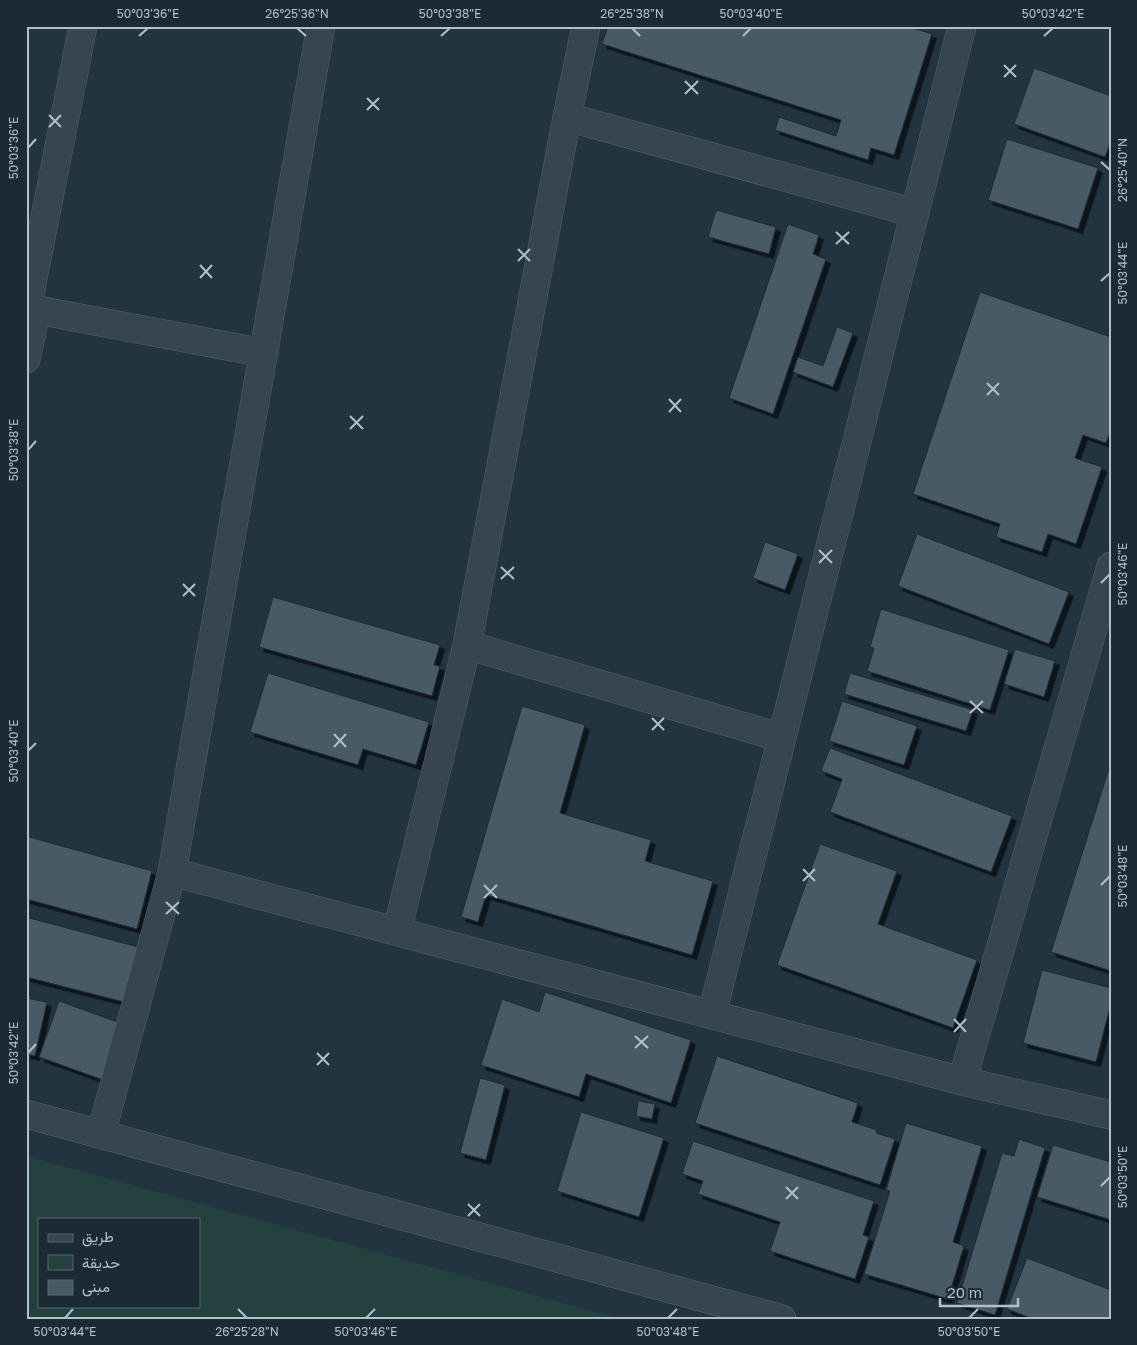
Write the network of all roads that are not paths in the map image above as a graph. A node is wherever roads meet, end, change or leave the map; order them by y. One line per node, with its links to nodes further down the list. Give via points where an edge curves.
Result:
1 (83, 26): 7 (street)
2 (321, 26): 8 (street)
3 (586, 26): 5 (street)
4 (962, 26): 6 (street)
5 (567, 116): 6 (street); 11 (street)
6 (915, 212): 12 (street)
7 (31, 312): 8 (street); 9 (street)
8 (263, 356): 13 (street)
9 (26, 359)
10 (1111, 566): 16 (street)
11 (467, 645): 12 (street); 14 (street)
12 (782, 738): 15 (street)
13 (172, 872): 14 (street); 19 (street)
14 (397, 931): 15 (street)
15 (712, 1014): 16 (street)
16 (962, 1080): 18 (street)
17 (26, 1114): 19 (street)
18 (1111, 1115)
19 (101, 1134): 20 (street)
20 (782, 1319)

